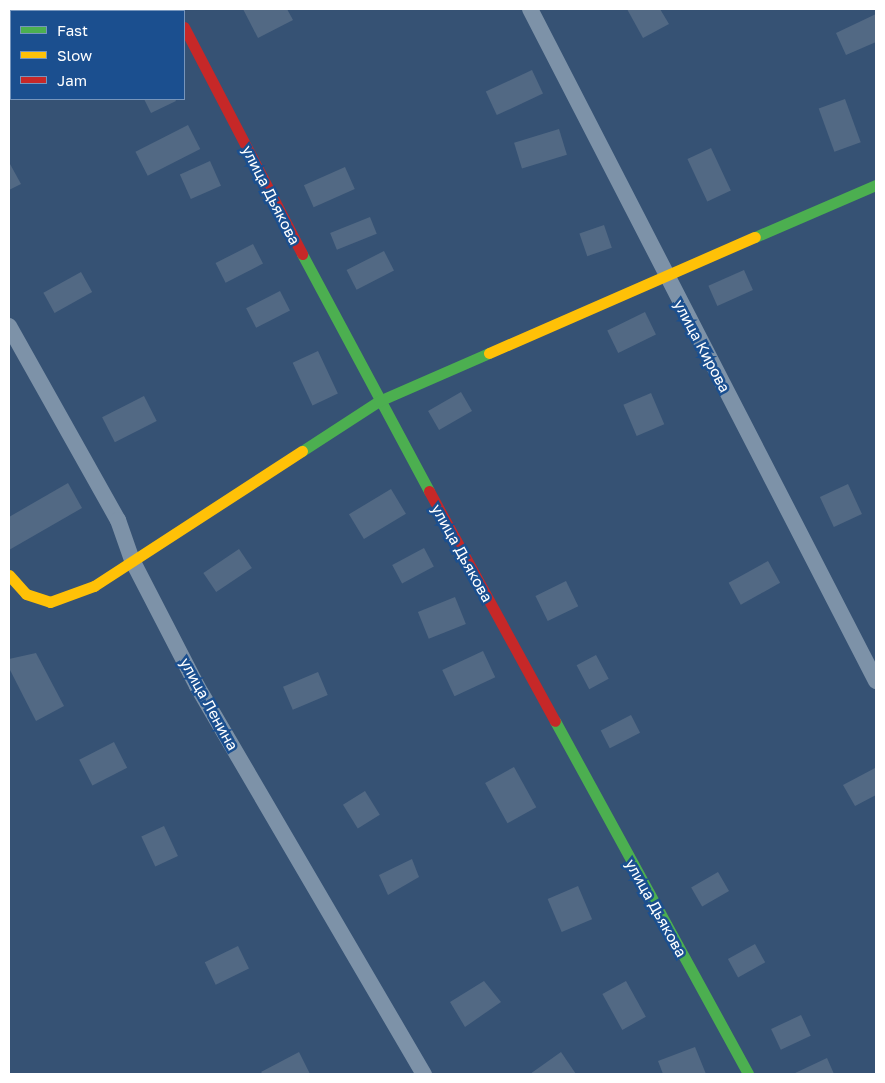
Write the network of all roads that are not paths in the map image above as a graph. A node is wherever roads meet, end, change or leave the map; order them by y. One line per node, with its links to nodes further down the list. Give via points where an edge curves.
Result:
1 (530, 9): 4 (street, улица Кирова)
2 (185, 29): 6 (street, улица Дьякова)
3 (876, 185): 4 (street)
4 (665, 276): 6 (street); 9 (street, улица Кирова)
5 (9, 326): 7 (street, улица Ленина, via 118,520)
6 (379, 402): 7 (street); 11 (street, улица Дьякова)
7 (132, 560): 8 (street, via 94,586 50,602 26,594); 10 (street, улица Ленина, via 197,686)
8 (9, 575)
9 (876, 681)
10 (424, 1074)
11 (748, 1074)

